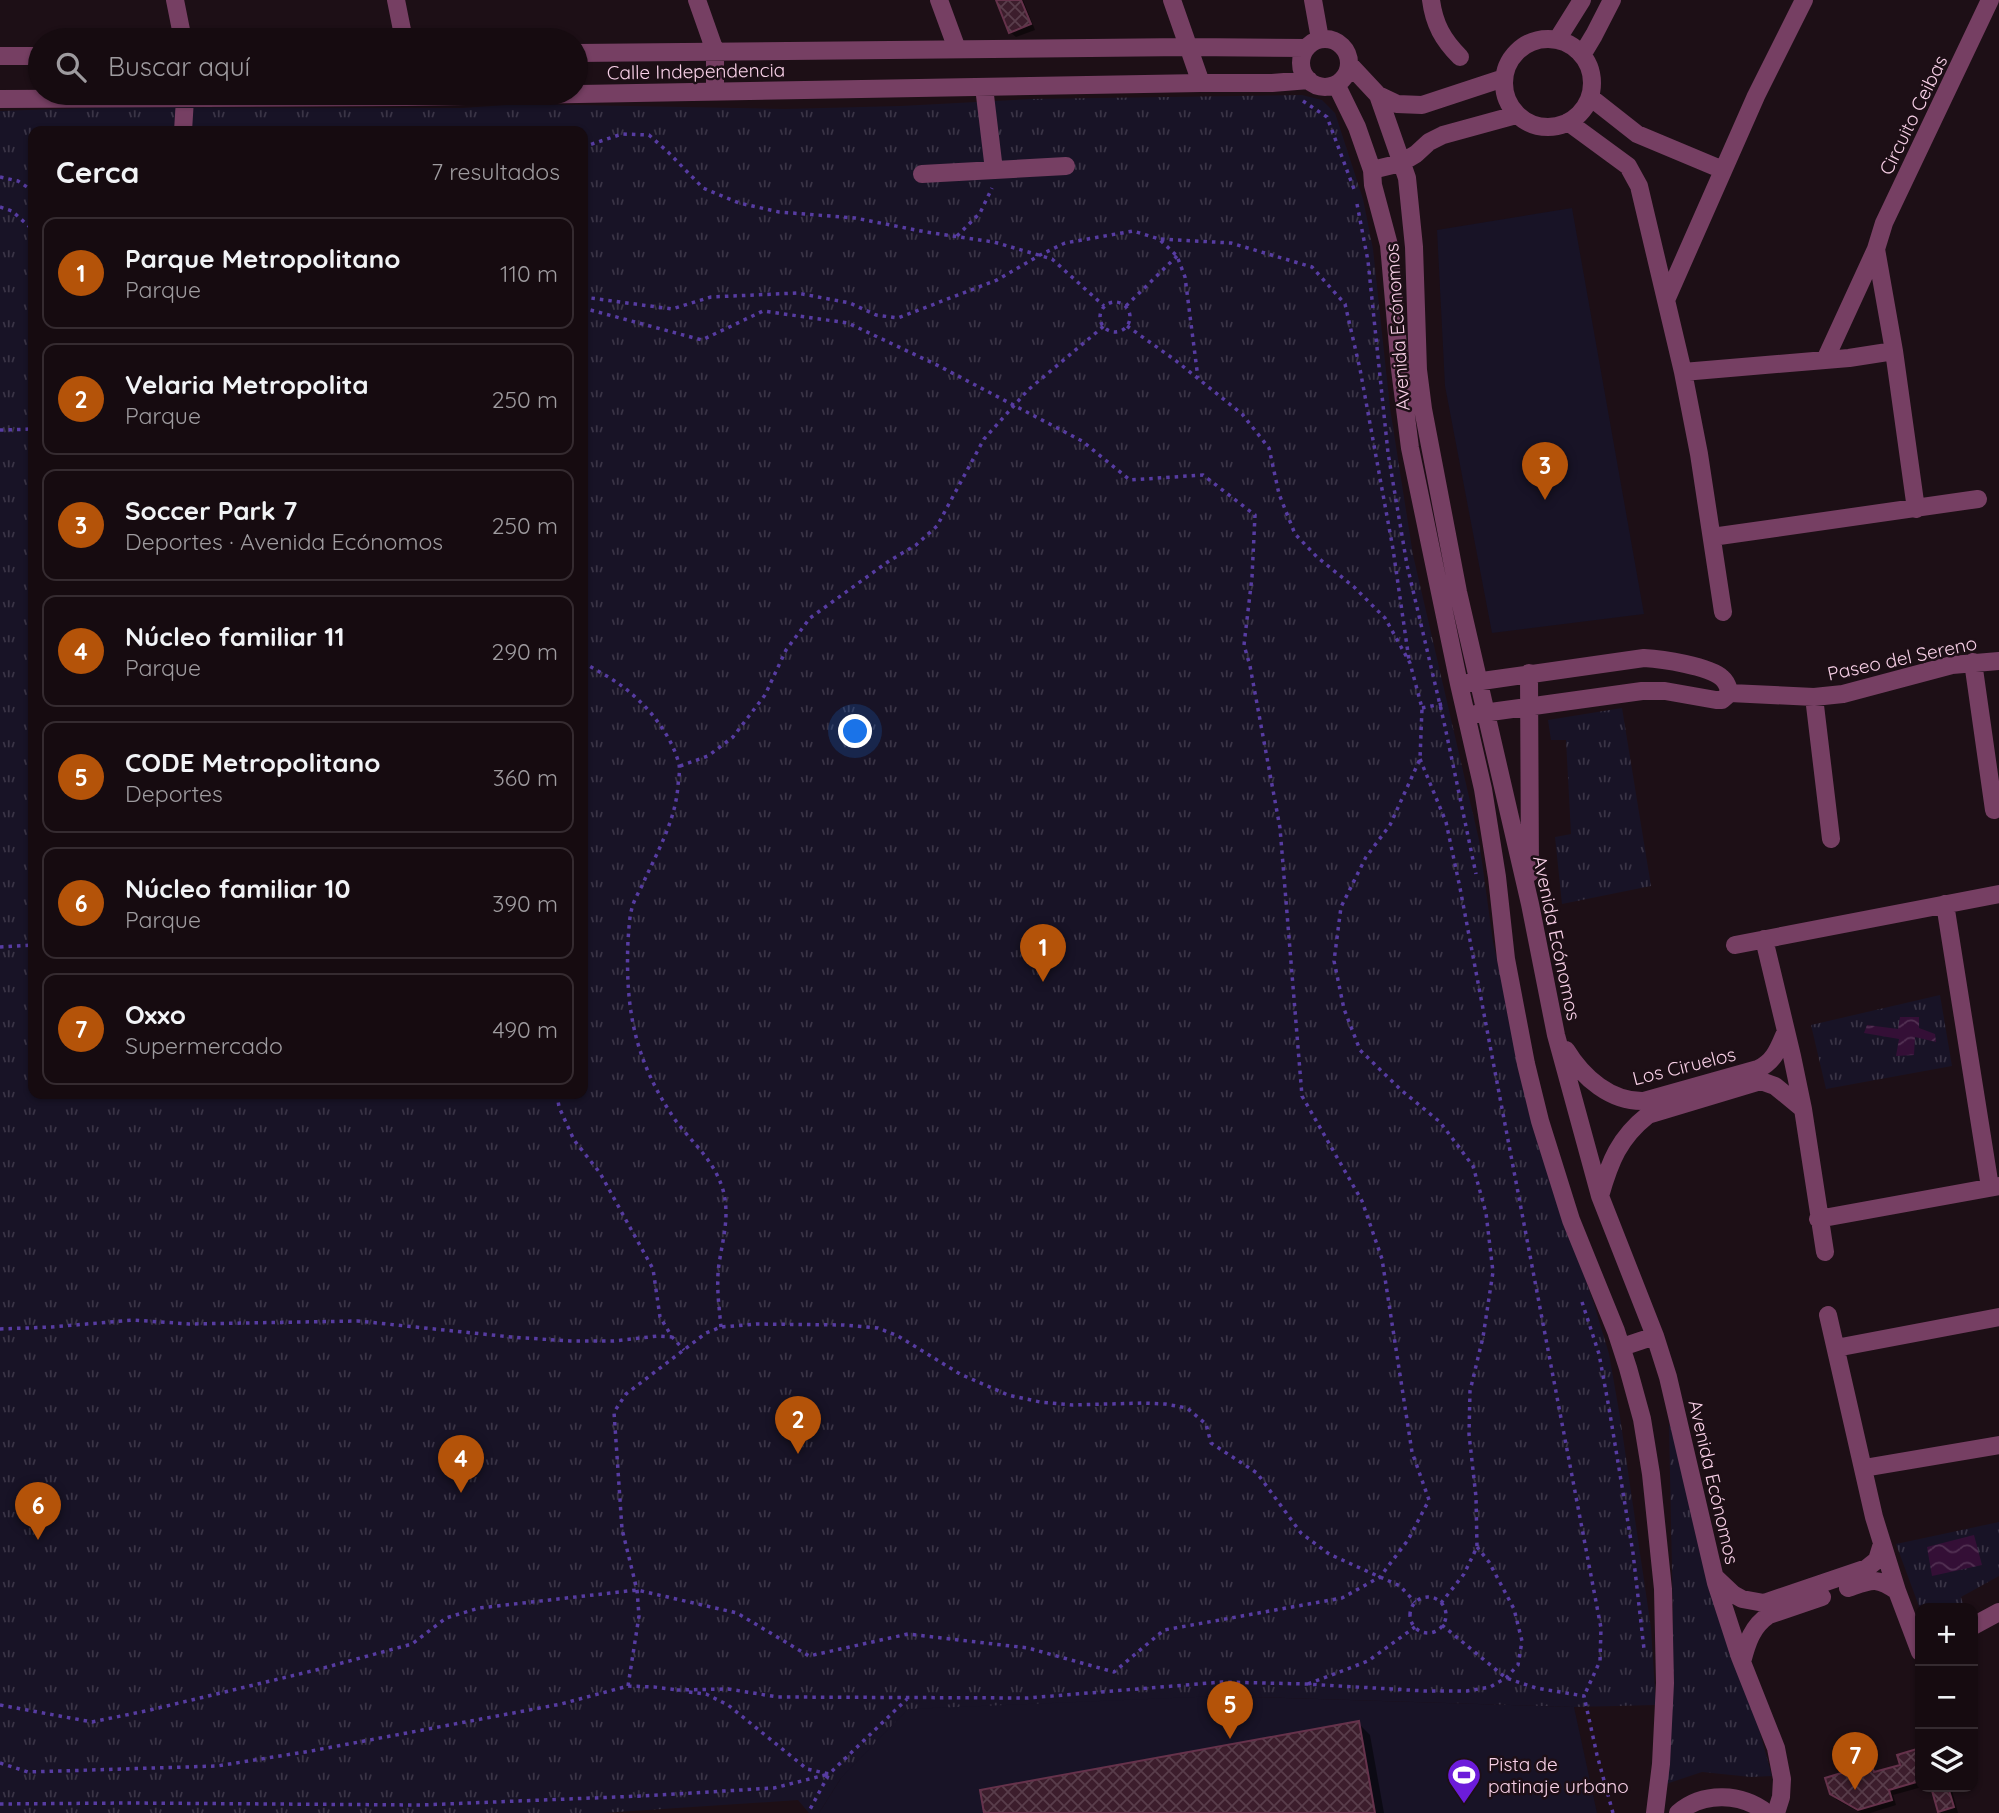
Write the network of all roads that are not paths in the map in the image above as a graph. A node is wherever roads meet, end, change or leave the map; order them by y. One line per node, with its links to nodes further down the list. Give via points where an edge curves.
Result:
1 (175, 0): 12 (street)
2 (396, 0): 13 (street)
3 (697, 0): 18 (street)
4 (939, 0): 17 (street)
5 (1172, 0): 16 (street)
6 (1313, 0): 15 (street)
7 (1431, 0): 23 (street, via 1445,42)
8 (1582, 0): 14 (street)
9 (1612, 0): 20 (street)
10 (1804, 0): 44 (street)
11 (1990, 0): 46 (street, Circuito Ceibas, via 1884,223)
12 (181, 28)
13 (402, 28)
14 (1557, 40): 20 (street); 25 (street, via 1539,39 1522,47)
15 (1313, 43): 16 (street, Calle Independencia); 24 (street, via 1337,42 1344,47); 26 (street, via 1301,65)
16 (1188, 47): 17 (street, Calle Independencia); 27 (street)
17 (957, 49): 18 (street, Calle Independencia)
18 (715, 51): 19 (street, Calle Independencia); 30 (street)
19 (588, 52)
20 (1582, 55): 33 (street, via 1592,82)
21 (0, 56): 22 (street)
22 (28, 56)
23 (1460, 57)
24 (1349, 64): 28 (street, via 1348,72); 32 (street, Avenida Ecónomos)
25 (1504, 78): 32 (street, via 1422,105 1397,104); 37 (street, via 1504,91)
26 (1309, 80): 27 (street, Calle Independencia); 28 (street, via 1317,86)
27 (1201, 83): 29 (street, Calle Independencia)
28 (1336, 84): 43 (street, Avenida Ecónomos)
29 (984, 87): 30 (street, Calle Independencia); 42 (street)
30 (715, 92): 31 (street, Calle Independencia)
31 (588, 93)
32 (1378, 95): 40 (street, Avenida Ecónomos)
33 (1590, 97): 38 (street); 44 (street, via 1637,134)
34 (0, 99): 35 (street, Calle Independencia)
35 (28, 99)
36 (184, 105): 39 (street)
37 (1516, 115): 38 (street, via 1532,125); 40 (street, via 1443,135)
38 (1569, 122): 47 (street, via 1635,176)
39 (183, 126)
40 (1401, 163): 43 (street); 51 (street, Avenida Ecónomos, via 1413,247 1418,370)
41 (1066, 166): 42 (street)
42 (994, 170): 45 (street)
43 (1372, 170): 52 (street, Avenida Ecónomos, via 1388,245)
44 (1723, 170): 47 (street)
45 (922, 174)
46 (1876, 249): 48 (street, Circuito Ceibas); 49 (street, Circuito Ceibas)
47 (1666, 300): 50 (street)
48 (1894, 351): 49 (street); 54 (street, Circuito Ceibas)
49 (1825, 360): 50 (street)
50 (1683, 372): 55 (street)
51 (1430, 446): 52 (street); 60 (street, Avenida Ecónomos)
52 (1410, 448): 63 (street, Avenida Ecónomos)
53 (1978, 499): 54 (street)
54 (1916, 509): 55 (street)
55 (1712, 537): 56 (street)
56 (1723, 612)
57 (1999, 661): 58 (street, Paseo del Sereno)
58 (1973, 662): 62 (street, Paseo del Sereno); 66 (street)
59 (1529, 673): 60 (street); 61 (street, via 1664,659 1716,673); 64 (street)
60 (1478, 681): 63 (street); 65 (street, Avenida Ecónomos)
61 (1730, 693): 62 (street, Paseo del Sereno); 64 (street, Paseo del Sereno, via 1716,700 1642,691)
62 (1814, 697): 67 (street)
63 (1462, 700): 65 (street, Paseo del Sereno); 72 (street, Avenida Ecónomos, via 1483,789)
64 (1530, 706): 65 (street, Paseo del Sereno); 69 (street)
65 (1486, 713): 69 (street, Avenida Ecónomos)
66 (1993, 810)
67 (1831, 839)
68 (1999, 894): 70 (street)
69 (1530, 904): 71 (street, Avenida Ecónomos)
70 (1945, 904): 73 (street); 78 (street)
71 (1535, 933): 72 (street); 76 (street, Avenida Ecónomos)
72 (1503, 938): 85 (street, Avenida Ecónomos, via 1540,1121 1571,1220)
73 (1764, 939): 74 (street); 75 (street)
74 (1735, 945)
75 (1786, 1031): 76 (street, Los Ciruelos, via 1768,1065 1644,1101 1617,1097 1590,1080); 77 (street)
76 (1556, 1035): 79 (street, Avenida Ecónomos)
77 (1803, 1109): 79 (street, Los Ciruelos, via 1775,1086 1761,1081 1648,1115 1617,1149); 80 (street)
78 (1995, 1186): 80 (street)
79 (1600, 1196): 84 (street, Avenida Ecónomos)
80 (1818, 1219): 81 (street)
81 (1825, 1252)
82 (1828, 1315): 86 (street)
83 (1999, 1317): 86 (street)
84 (1654, 1336): 85 (street); 90 (street, Avenida Ecónomos, via 1668,1377)
85 (1622, 1347): 96 (street, Avenida Ecónomos, via 1642,1419 1663,1589 1665,1683)
86 (1836, 1348): 88 (street)
87 (1999, 1445): 88 (street)
88 (1864, 1468): 89 (street)
89 (1882, 1544): 90 (street, via 1877,1560 1867,1568 1764,1604 1733,1594); 91 (street)
90 (1714, 1576): 95 (street, Avenida Ecónomos)
91 (1897, 1591): 94 (street); 95 (street, via 1872,1579 1769,1615 1754,1629)
92 (1999, 1612): 93 (street)
93 (1978, 1623)
94 (1915, 1639)
95 (1742, 1662): 99 (street, Avenida Ecónomos, via 1776,1748 1782,1779)
96 (1655, 1813)
97 (1678, 1813): 98 (street, via 1699,1800 1719,1797 1740,1799)
98 (1768, 1813)
99 (1776, 1813)

